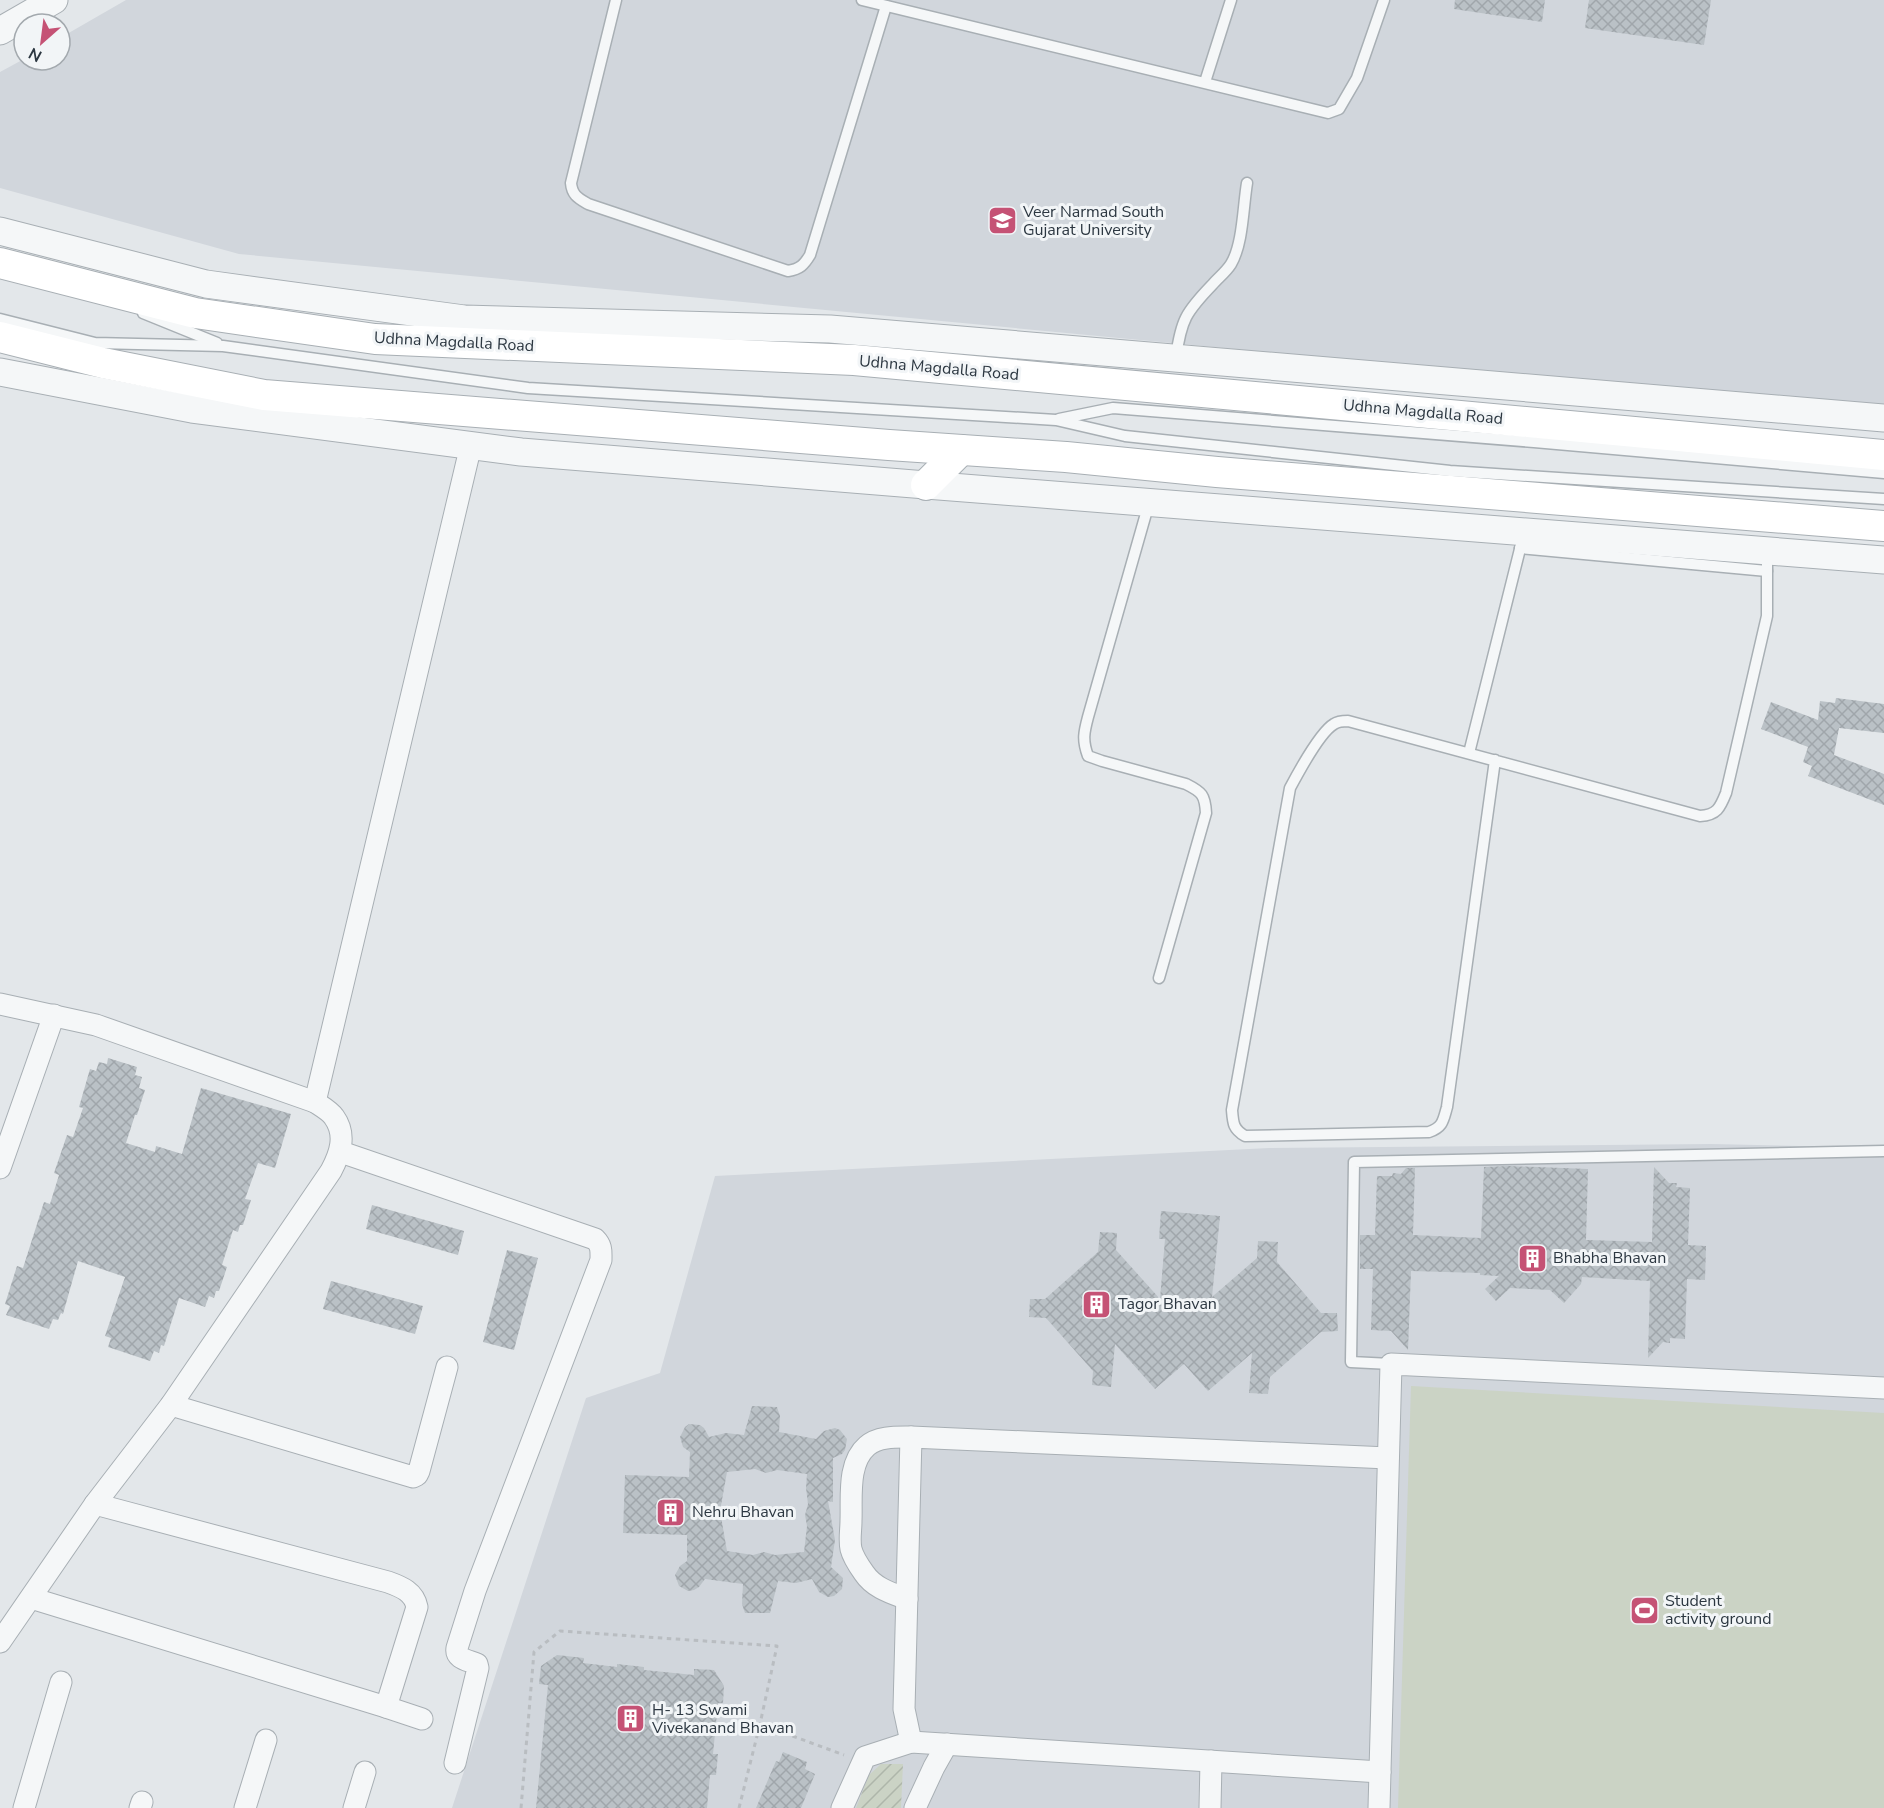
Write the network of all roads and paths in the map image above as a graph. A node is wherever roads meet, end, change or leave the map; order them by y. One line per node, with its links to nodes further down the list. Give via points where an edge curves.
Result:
1 (54, 0): 7 (street)
2 (616, 0): 6 (lane, via 571,191 588,204 788,271 804,265 810,255)
3 (862, 0): 6 (lane)
4 (1231, 0): 8 (lane)
5 (1384, 0): 8 (lane, via 1357,78 1339,109 1328,113 1315,111)
6 (885, 6): 8 (lane)
7 (8, 26)
8 (1205, 82)
9 (1246, 183): 16 (lane, via 1234,259 1185,317)
10 (0, 231): 16 (street, via 206,285 464,319 830,329)
11 (0, 263): 22 (main road, Udhna Magdalla Road, via 195,313 375,339 854,360)
12 (0, 273): 15 (lane, via 120,304)
13 (0, 319): 15 (lane, via 95,343)
14 (0, 337): 21 (main road, via 103,363 264,395)
15 (223, 346): 19 (lane, via 528,388)
16 (1176, 359): 18 (street)
17 (0, 372): 20 (street, via 192,409)
18 (1884, 418)
19 (1056, 420): 23 (lane, via 1113,408); 25 (lane, via 1125,436 1450,471)
20 (471, 446): 24 (street); 36 (street)
21 (961, 450): 24 (main road); 27 (main road)
22 (1884, 455)
23 (1884, 473)
24 (926, 486): 26 (street)
25 (1884, 499)
26 (1149, 503): 28 (street); 33 (lane, via 1086,724 1084,744 1088,756 1186,784 1205,799 1206,813)
27 (1884, 526)
28 (1522, 540): 30 (street); 31 (lane)
29 (1884, 560): 30 (street)
30 (1767, 561): 32 (lane, via 1767,616 1726,793 1717,810 1700,816)
31 (1469, 753): 32 (lane); 32 (lane, via 1348,721 1336,722 1326,729 1296,776 1290,788 1232,1110 1237,1131 1245,1136 1429,1132 1443,1121)
32 (1495, 760)
33 (1159, 978)
34 (0, 1004): 35 (street)
35 (54, 1015): 36 (street, via 96,1025); 39 (street)
36 (315, 1102): 38 (street, via 334,1117 341,1135)
37 (1884, 1151): 40 (lane, via 1354,1162 1351,1362)
38 (341, 1152): 43 (street); 59 (street, via 596,1239 602,1250 457,1648 458,1656 478,1668)
39 (1, 1162)
40 (1391, 1364): 42 (street); 45 (street)
41 (447, 1367): 43 (street, via 419,1471 413,1478)
42 (1884, 1388)
43 (171, 1405): 46 (street)
44 (911, 1437): 45 (street); 48 (street); 48 (street, via 877,1440 866,1446 852,1482 851,1548 856,1561 875,1585)
45 (1388, 1458): 61 (street)
46 (95, 1504): 47 (street); 51 (street, via 388,1582 410,1592 417,1607)
47 (31, 1598): 49 (street); 51 (street)
48 (907, 1599): 55 (street, via 904,1709)
49 (0, 1642)
50 (61, 1682): 62 (street)
51 (386, 1707): 52 (street)
52 (422, 1719)
53 (760, 1725): 58 (path); 65 (path, via 777,1646 560,1631 534,1652); 66 (path)
54 (266, 1740): 63 (street)
55 (911, 1742): 56 (street); 58 (street, via 865,1757)
56 (947, 1744): 57 (street); 68 (street)
57 (1211, 1761): 61 (street); 69 (street)
58 (863, 1762): 67 (street)
59 (455, 1763)
60 (365, 1772): 64 (street)
61 (1380, 1772): 70 (street)
62 (24, 1808)
63 (245, 1808)
64 (354, 1808)
65 (521, 1808)
66 (739, 1808)
67 (842, 1808)
68 (915, 1808)
69 (1210, 1808)
70 (1379, 1808)

